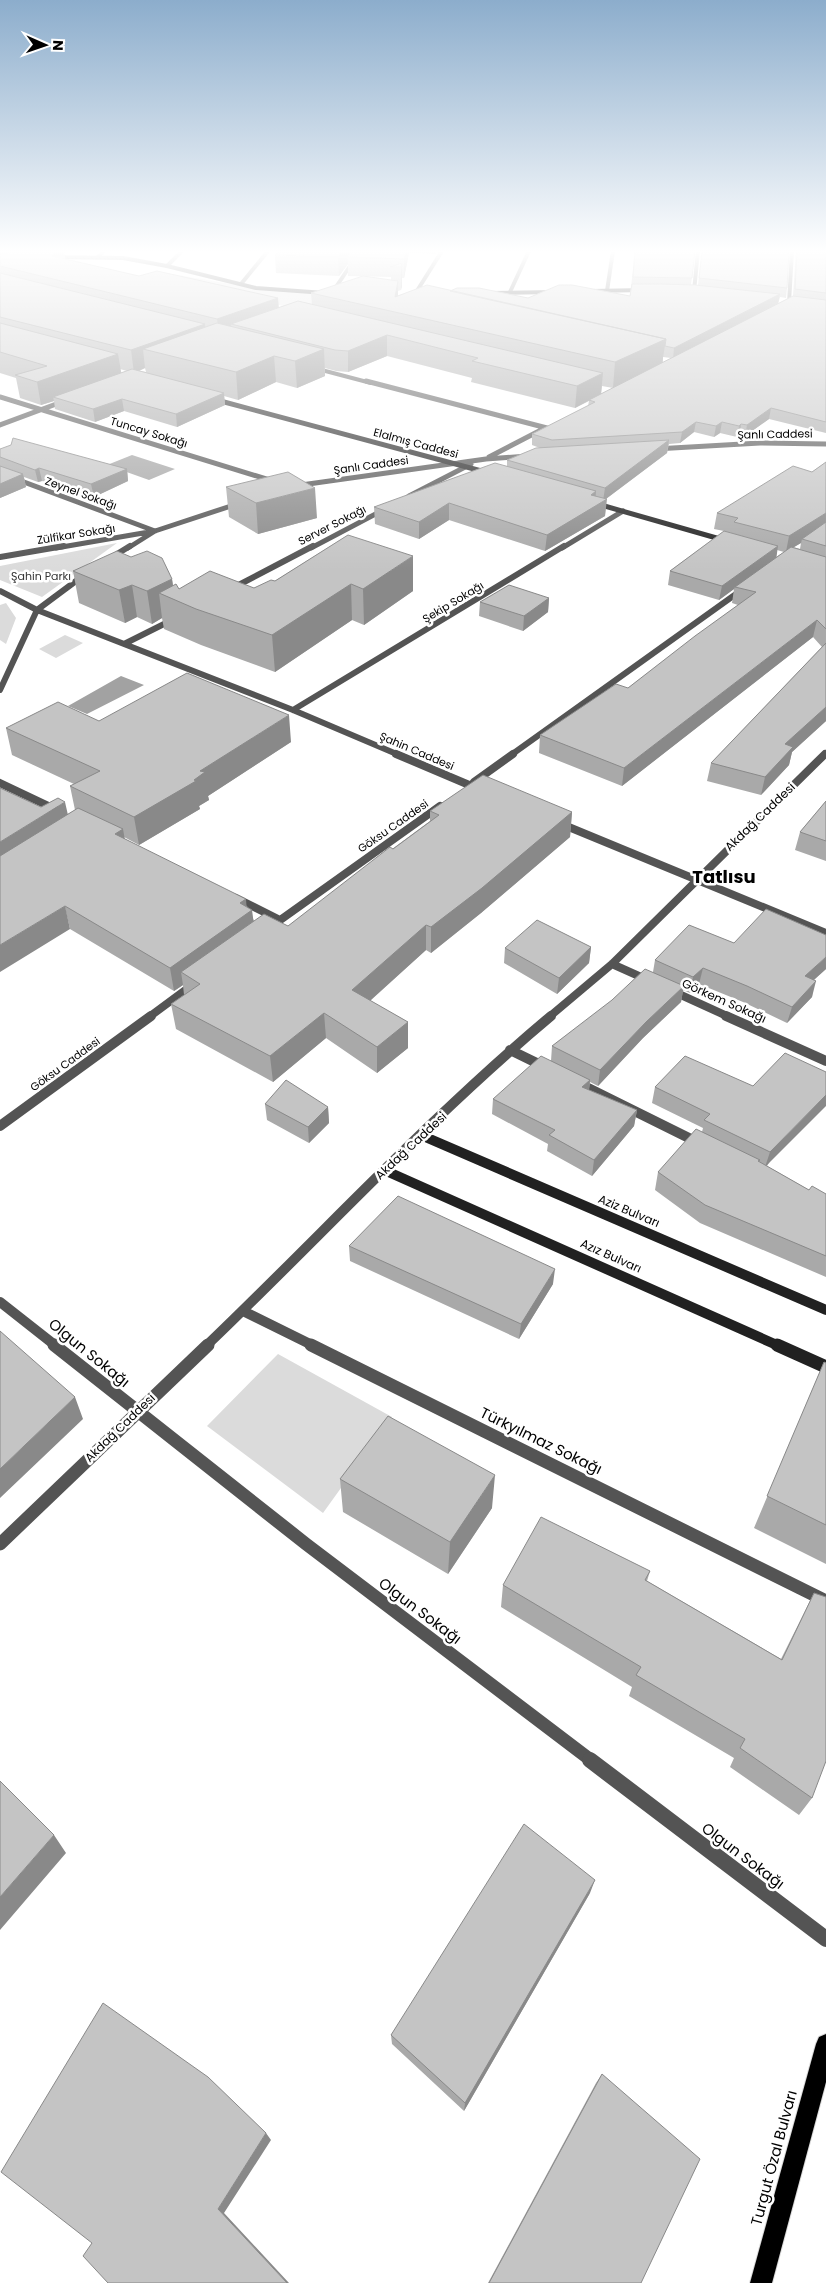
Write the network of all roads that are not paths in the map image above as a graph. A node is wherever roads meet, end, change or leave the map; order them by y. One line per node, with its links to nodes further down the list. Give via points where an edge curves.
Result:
1 (307, 366): 8 (street)
2 (0, 397): 5 (street, Tuncay Sokağı)
3 (208, 397): 13 (street, Elalmış Caddesi)
4 (70, 400): 5 (street)
5 (43, 409): 7 (street); 17 (street, Tuncay Sokağı)
6 (555, 423): 8 (street)
7 (0, 425)
8 (547, 428): 12 (street)
9 (826, 444): 10 (street, Şanlı Caddesi, via 760,443)
10 (648, 449)
11 (534, 456): 12 (street, Şanlı Caddesi)
12 (486, 459): 13 (street, Şanlı Caddesi); 14 (street)
13 (454, 463): 14 (street, Elalmış Caddesi); 18 (street, Şanlı Caddesi)
14 (466, 466): 16 (street, Elalmış Caddesi); 19 (street)
15 (0, 474): 24 (street, Zeynel Sokağı)
16 (494, 474)
17 (281, 484)
18 (291, 486)
19 (405, 498)
20 (246, 501): 24 (street)
21 (586, 501): 23 (street)
22 (388, 507): 31 (street, Server Sokağı)
23 (623, 511): 25 (street); 36 (street, Şekip Sokağı)
24 (155, 531): 26 (street, Zülfikar Sokağı); 27 (street)
25 (738, 544)
26 (0, 557)
27 (106, 561)
28 (90, 571): 32 (street)
29 (748, 586): 39 (street)
30 (0, 591): 32 (street, Şahin Caddesi)
31 (222, 594)
32 (37, 610): 34 (street, Şahin Caddesi); 35 (street)
33 (178, 616): 34 (street)
34 (126, 644): 36 (street, Şahin Caddesi)
35 (0, 690)
36 (293, 710): 39 (street, Şahin Caddesi)
37 (826, 754): 45 (street, Akdağ Caddesi)
38 (0, 783): 43 (street)
39 (469, 786): 40 (street); 41 (street, Şahin Caddesi)
40 (461, 791)
41 (487, 793)
42 (445, 802): 47 (street, Göksu Caddesi)
43 (66, 815)
44 (551, 819): 45 (street)
45 (696, 879): 49 (street); 50 (street, Akdağ Caddesi)
46 (226, 894): 47 (street)
47 (280, 920): 48 (street, Göksu Caddesi)
48 (264, 932)
49 (826, 933)
50 (612, 964): 52 (street, Akdağ Caddesi); 53 (street, Görkem Sokağı)
51 (200, 979): 56 (street, Göksu Caddesi)
52 (510, 1050): 54 (street); 57 (street, Akdağ Caddesi)
53 (826, 1061)
54 (554, 1072)
55 (572, 1080): 58 (street)
56 (0, 1126)
57 (423, 1136): 59 (street, Akdağ Caddesi); 61 (street, Aziz Bulvarı)
58 (712, 1149)
59 (384, 1170): 62 (street, Akdağ Caddesi); 63 (street, Azız Bulvarı)
60 (0, 1302): 64 (street, Olgun Sokağı)
61 (826, 1310)
62 (242, 1311): 64 (street, Akdağ Caddesi); 66 (street, Türkyılmaz Sokağı)
63 (826, 1367)
64 (137, 1412): 65 (street, Akdağ Caddesi); 67 (street, Olgun Sokağı)
65 (0, 1544)
66 (826, 1601)
67 (826, 1939)
68 (826, 2044): 69 (main road, Turgut Özal Bulvarı)
69 (761, 2283)

